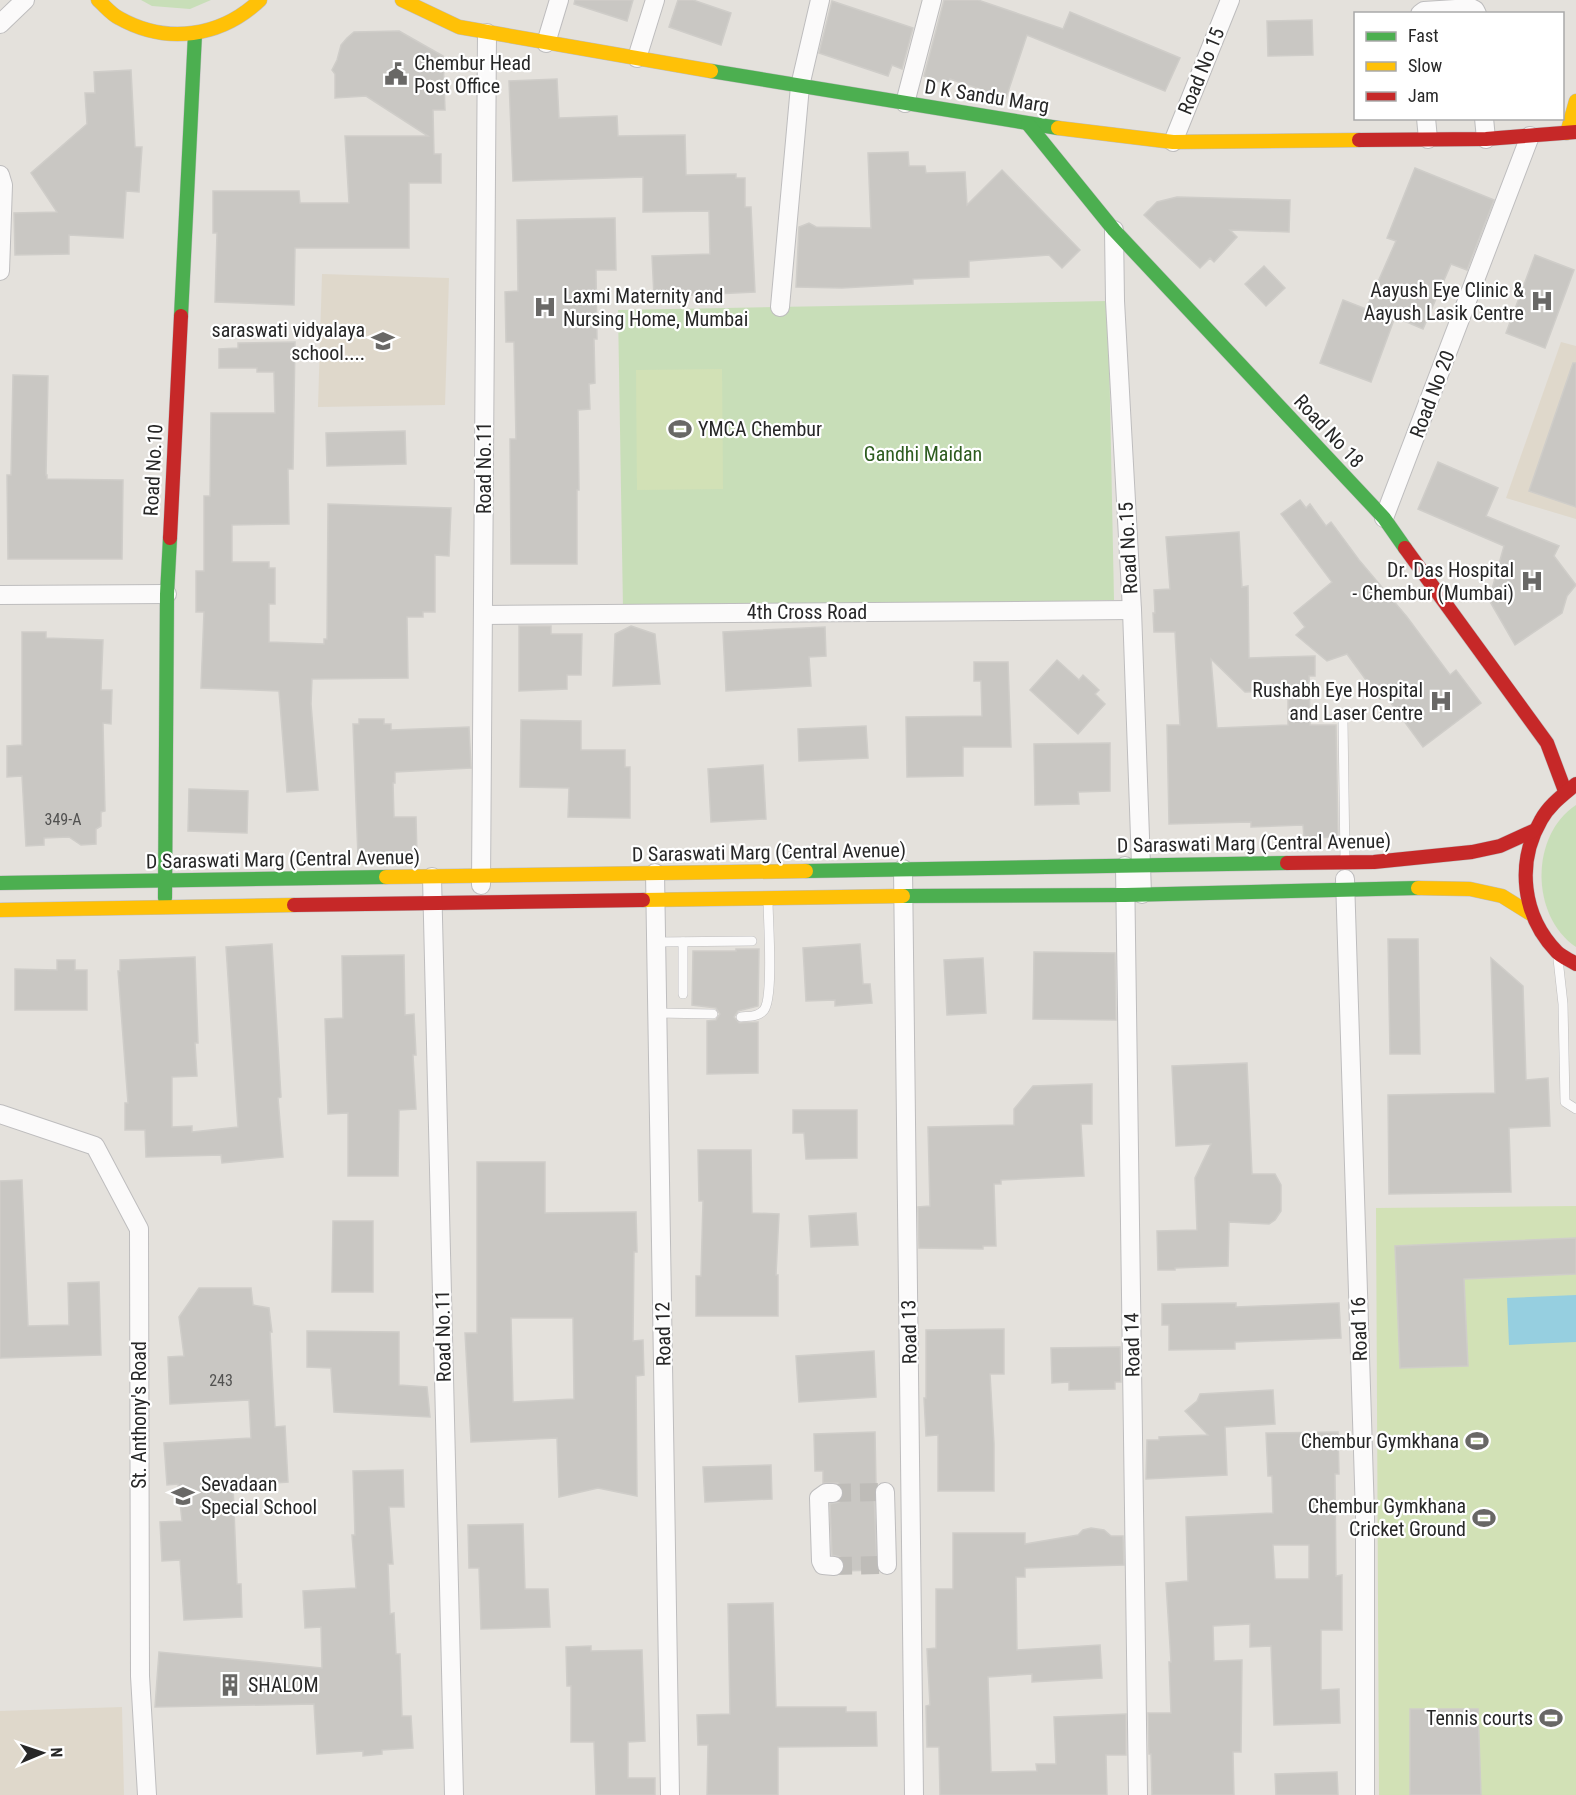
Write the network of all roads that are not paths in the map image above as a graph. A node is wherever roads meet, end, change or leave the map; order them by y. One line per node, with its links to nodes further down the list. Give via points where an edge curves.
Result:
1 (25, 0): 12 (street)
2 (98, 0): 14 (main road, via 118,18 155,33)
3 (260, 0): 14 (main road, via 227,25)
4 (402, 0): 13 (main road, D K Sandu Marg, via 459,27)
5 (559, 0): 15 (street)
6 (655, 0): 16 (street)
7 (820, 0): 17 (street)
8 (932, 0): 19 (street)
9 (1230, 0): 27 (street, Road No 15)
10 (1423, 12): 11 (street, via 1471,8)
11 (1475, 12)
12 (0, 24)
13 (487, 33): 15 (main road, D K Sandu Marg); 36 (street, Road No.11)
14 (195, 34): 33 (main road, Road No.10)
15 (546, 43): 16 (main road, D K Sandu Marg)
16 (637, 58): 17 (main road, D K Sandu Marg)
17 (800, 86): 19 (main road, D K Sandu Marg); 31 (street)
18 (1576, 101): 23 (main road)
19 (905, 103): 22 (main road, D K Sandu Marg)
20 (1426, 120): 25 (street)
21 (1484, 120): 26 (street)
22 (1028, 124): 27 (main road, D K Sandu Marg); 29 (main road, Road No 18)
23 (1571, 132): 24 (main road, D K Sandu Marg)
24 (1530, 136): 26 (main road, D K Sandu Marg); 32 (street, Road No 20)
25 (1428, 139): 26 (main road, D K Sandu Marg); 27 (main road, D K Sandu Marg)
26 (1486, 139)
27 (1173, 142)
28 (0, 175): 30 (street)
29 (1114, 230): 32 (main road, Road No 18); 35 (street, Road No.15)
30 (0, 271)
31 (780, 307)
32 (1384, 518): 38 (main road, Road No 18, via 1547,743)
33 (167, 594): 34 (street); 46 (main road, Road No.10)
34 (0, 595)
35 (1132, 610): 36 (street, 4th Cross Road); 41 (street, Road No.15)
36 (483, 615): 44 (street, Road No.11)
37 (1343, 721): 40 (lane)
38 (1571, 787): 39 (main road, via 1547,809)
39 (1533, 831): 40 (main road, D Saraswati Marg (Central Avenue), via 1500,846 1472,852); 57 (main road, via 1525,858 1524,886)
40 (1345, 862): 41 (main road, D Saraswati Marg (Central Avenue)); 48 (street, Road 16)
41 (1133, 865): 42 (main road, D Saraswati Marg (Central Avenue)); 49 (street, Road No.15)
42 (903, 869): 43 (main road, D Saraswati Marg (Central Avenue)); 50 (street, Road 13)
43 (655, 873): 44 (main road, D Saraswati Marg (Central Avenue)); 52 (street, Road 12)
44 (480, 876): 45 (main road, D Saraswati Marg (Central Avenue)); 53 (street, Road No.11)
45 (432, 877): 46 (main road, D Saraswati Marg (Central Avenue)); 54 (street, Road No.11)
46 (165, 881): 47 (main road, D Saraswati Marg (Central Avenue)); 55 (main road, Road No.10)
47 (0, 883)
48 (1345, 889): 49 (main road); 57 (main road, via 1470,889 1502,896); 78 (street, Road 16, via 1365,1515)
49 (1134, 895): 50 (main road); 77 (street, Road 14)
50 (904, 896): 51 (main road); 69 (street, Road 13)
51 (768, 898): 52 (main road); 66 (lane, via 769,983 765,1009 757,1015)
52 (656, 899): 53 (main road); 58 (street, Road 12)
53 (481, 902): 54 (main road)
54 (432, 903): 55 (main road); 74 (street, Road No.11)
55 (166, 907): 56 (main road)
56 (0, 910)
57 (1531, 914): 61 (main road)
58 (657, 942): 59 (lane); 64 (street, Road 12)
59 (683, 942): 60 (lane); 63 (lane)
60 (752, 942)
61 (1558, 953): 62 (main road); 67 (lane, via 1565,1102)
62 (1576, 964)
63 (683, 994)
64 (658, 1013): 65 (lane); 75 (street, Road 12)
65 (713, 1014)
66 (741, 1017)
67 (1576, 1109)
68 (0, 1114): 73 (street, St. Anthony's Road, via 95,1146 139,1228 140,1676)
69 (911, 1491): 71 (street, Road 13); 71 (street, via 883,1492 884,1565)
70 (832, 1493): 72 (street, via 819,1498 821,1561)
71 (912, 1565): 76 (street, Road 13)
72 (834, 1566)
73 (147, 1795)
74 (454, 1795)
75 (670, 1795)
76 (914, 1795)
77 (1138, 1795)
78 (1365, 1795)

